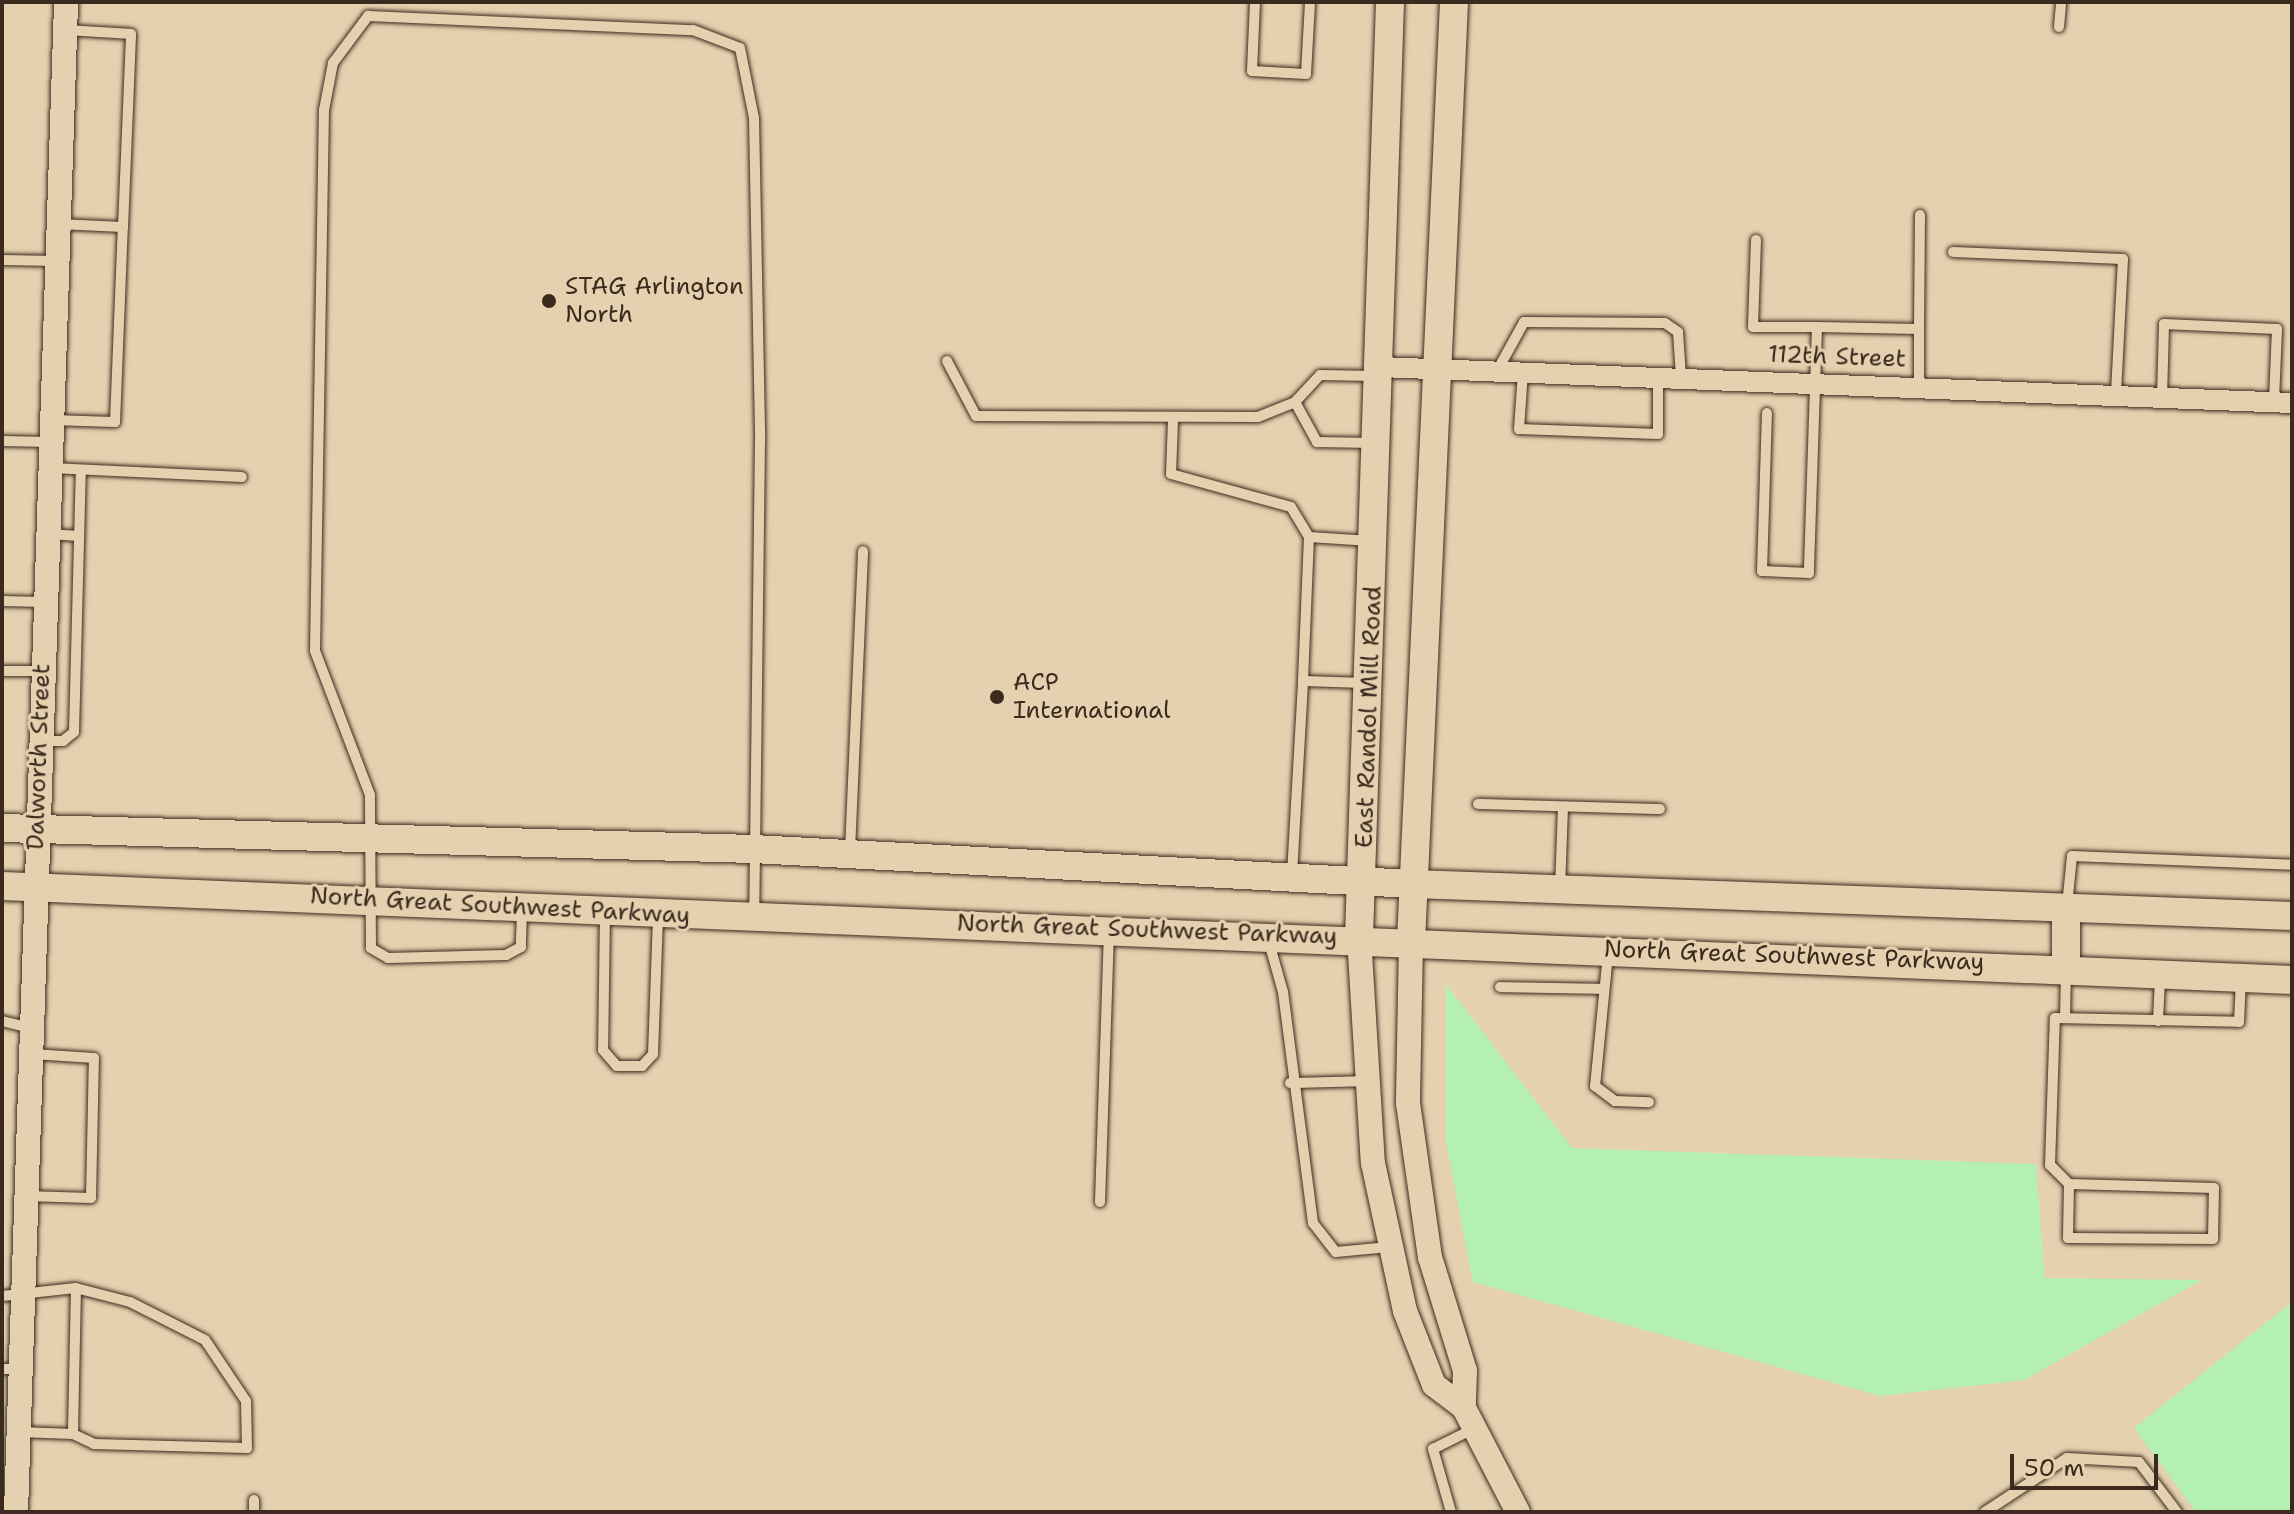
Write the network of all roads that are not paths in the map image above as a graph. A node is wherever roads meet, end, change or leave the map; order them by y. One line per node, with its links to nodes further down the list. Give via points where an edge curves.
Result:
1 (66, 2): 8 (street, Dalworth Street)
2 (1255, 2): 3 (lane, via 1252,71 1306,74)
3 (1310, 2)
4 (1390, 2): 21 (main road, East Randol Mill Road)
5 (1454, 2): 19 (main road, East Randol Mill Road)
6 (2061, 2): 7 (lane)
7 (2059, 27)
8 (65, 30): 10 (street, Dalworth Street); 11 (lane, via 131,34)
9 (1920, 215): 17 (lane)
10 (58, 224): 11 (lane); 15 (street, Dalworth Street)
11 (123, 227): 33 (lane, via 115,422)
12 (1756, 240): 16 (lane, via 1753,327)
13 (1953, 252): 27 (lane, via 2123,259)
14 (2, 260): 15 (lane)
15 (56, 261): 33 (street, Dalworth Street)
16 (1817, 327): 17 (lane); 25 (lane)
17 (1919, 329): 26 (lane)
18 (947, 361): 32 (lane, via 976,416)
19 (1436, 369): 20 (street, 112th Street); 21 (street, 112th Street); 62 (main road, East Randol Mill Road)
20 (1497, 371): 22 (street, 112th Street); 24 (lane, via 1524,322 1665,323 1678,332)
21 (1380, 372): 29 (lane, via 1320,375); 35 (main road, East Randol Mill Road)
22 (1523, 372): 23 (street, 112th Street); 23 (lane, via 1519,429 1534,430 1658,434)
23 (1658, 377): 24 (street, 112th Street)
24 (1681, 377): 25 (street, 112th Street)
25 (1815, 381): 26 (street, 112th Street); 31 (lane, via 1809,573 1762,571)
26 (1919, 386): 27 (street, 112th Street)
27 (2116, 394): 28 (street, 112th Street)
28 (2162, 397): 30 (street, 112th Street); 30 (lane, via 2164,324 2277,329)
29 (1295, 402): 32 (lane, via 1258,417); 35 (lane, via 1317,442)
30 (2283, 403)
31 (1767, 413)
32 (1173, 420): 41 (lane, via 1171,474 1291,507)
33 (50, 431): 34 (lane); 36 (street, Dalworth Street)
34 (2, 441)
35 (1378, 443): 42 (main road, East Randol Mill Road)
36 (49, 468): 37 (lane); 39 (street, Dalworth Street)
37 (81, 470): 38 (lane); 40 (lane)
38 (242, 477)
39 (47, 534): 40 (lane); 45 (street, Dalworth Street)
40 (79, 536): 50 (lane, via 70,738)
41 (1309, 537): 42 (lane); 48 (lane)
42 (1375, 541): 49 (main road, East Randol Mill Road)
43 (863, 551): 58 (lane)
44 (2, 601): 45 (lane)
45 (44, 602): 47 (street, Dalworth Street)
46 (2, 671): 47 (lane)
47 (42, 671): 50 (street, Dalworth Street)
48 (1303, 681): 49 (lane); 60 (lane)
49 (1372, 683): 61 (main road, East Randol Mill Road)
50 (40, 741): 55 (street, Dalworth Street)
51 (1478, 804): 52 (lane)
52 (1563, 807): 53 (lane); 65 (lane)
53 (1660, 809)
54 (2, 828): 55 (main road)
55 (36, 830): 56 (main road); 64 (street, Dalworth Street)
56 (370, 840): 57 (main road); 57 (lane, via 370,795 315,651 324,110 333,63 368,16 693,30 740,48 754,118 759,410); 66 (lane)
57 (753, 849): 58 (main road); 72 (lane)
58 (850, 853): 60 (main road)
59 (2292, 865): 67 (lane, via 2072,856)
60 (1292, 876): 61 (main road)
61 (1363, 881): 62 (main road); 75 (main road, East Randol Mill Road)
62 (1413, 884): 65 (main road); 76 (main road, East Randol Mill Road)
63 (2, 886): 64 (main road, North Great Southwest Parkway)
64 (34, 888): 66 (main road, North Great Southwest Parkway); 87 (street, Dalworth Street)
65 (1560, 890): 67 (main road)
66 (368, 899): 68 (main road, North Great Southwest Parkway); 68 (lane, via 371,948 388,958 506,955 521,947)
67 (2066, 908): 71 (main road); 78 (main road)
68 (522, 911): 69 (main road, North Great Southwest Parkway)
69 (605, 913): 70 (main road, North Great Southwest Parkway); 70 (lane, via 603,1050 617,1066 642,1066 653,1054)
70 (658, 914): 72 (main road, North Great Southwest Parkway)
71 (2292, 916)
72 (754, 917): 73 (main road, North Great Southwest Parkway)
73 (1109, 927): 74 (main road, North Great Southwest Parkway); 94 (lane)
74 (1267, 933): 75 (main road, North Great Southwest Parkway); 90 (lane, via 1283,992)
75 (1359, 937): 76 (main road, North Great Southwest Parkway); 89 (street, East Randol Mill Road)
76 (1411, 942): 77 (main road, North Great Southwest Parkway); 99 (street, East Randol Mill Road, via 1408,1103 1430,1257 1465,1371)
77 (1608, 948): 78 (main road, North Great Southwest Parkway); 83 (lane)
78 (2066, 969): 79 (main road, North Great Southwest Parkway); 84 (lane)
79 (2160, 975): 80 (main road, North Great Southwest Parkway); 86 (lane)
80 (2241, 978): 81 (main road, North Great Southwest Parkway); 86 (lane, via 2239,1022)
81 (2292, 980)
82 (1500, 987): 83 (lane)
83 (1604, 989): 91 (lane, via 1595,1086 1615,1101)
84 (2065, 1018): 86 (lane); 92 (lane, via 2055,1018 2049,1152 2050,1165)
85 (2, 1021): 87 (lane)
86 (2158, 1021)
87 (32, 1028): 88 (street, Dalworth Street)
88 (30, 1054): 93 (street, Dalworth Street); 93 (lane, via 94,1058 91,1198)
89 (1364, 1081): 90 (lane); 95 (street, East Randol Mill Road)
90 (1290, 1083): 95 (lane, via 1313,1223 1325,1243 1336,1252)
91 (1649, 1102)
92 (2069, 1184): 92 (lane, via 2214,1188 2213,1239 2068,1238)
93 (24, 1196): 97 (street, Dalworth Street)
94 (1100, 1202)
95 (1389, 1247): 99 (street, East Randol Mill Road, via 1434,1385)
96 (76, 1288): 97 (lane); 101 (lane); 101 (lane, via 130,1302 205,1340 246,1401 247,1448 94,1444)
97 (12, 1292): 98 (street, Dalworth Street)
98 (11, 1369): 100 (street, Dalworth Street)
99 (1469, 1418): 106 (lane, via 1433,1449); 107 (street, East Randol Mill Road)
100 (18, 1432): 101 (lane); 102 (street, Dalworth Street)
101 (73, 1434)
102 (10, 1457): 104 (street, Dalworth Street)
103 (254, 1500): 105 (lane)
104 (16, 1512)
105 (254, 1512)
106 (1451, 1512)
107 (1518, 1512)
108 (1985, 1512): 109 (lane, via 2067,1458 2139,1462)
109 (2177, 1512)

